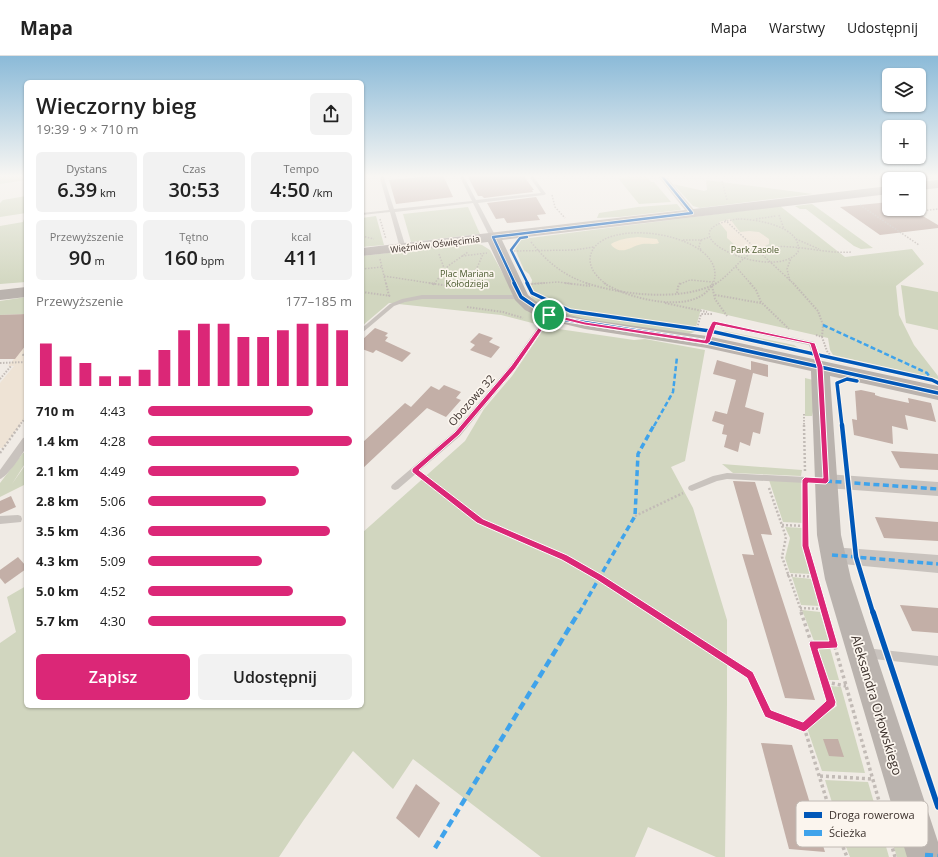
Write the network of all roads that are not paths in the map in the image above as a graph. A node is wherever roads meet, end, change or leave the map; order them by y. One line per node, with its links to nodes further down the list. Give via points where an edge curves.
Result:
1 (392, 212): 6 (lane)
2 (481, 212): 5 (lane)
3 (697, 212): 4 (street, Więźniów Oświęcimia)
4 (692, 213): 5 (street, Więźniów Oświęcimia)
5 (492, 237): 6 (street, Więźniów Oświęcimia); 9 (street)
6 (402, 248): 7 (street, Więźniów Oświęcimia)
7 (364, 252)
8 (24, 292): 10 (street)
9 (519, 293): 11 (street, via 532,306); 12 (lane, via 404,300 392,305)
10 (0, 295)
11 (549, 315): 13 (street, via 585,324 707,342); 18 (lane, Obozowa 32, via 513,367 457,434)
12 (364, 329)
13 (820, 367): 14 (street); 17 (street, Aleksandra Orłowskiego)
14 (938, 393)
15 (24, 443): 16 (lane)
16 (0, 476)
17 (816, 480): 19 (lane, via 727,476); 20 (street); 23 (street, Aleksandra Orłowskiego)
18 (395, 487)
19 (692, 488)
20 (938, 489)
21 (18, 519): 22 (lane)
22 (0, 520)
23 (832, 555): 24 (street); 25 (street, Aleksandra Orłowskiego)
24 (938, 564)
25 (860, 652): 26 (lane); 27 (street, Aleksandra Orłowskiego)
26 (938, 661)
27 (910, 801)

